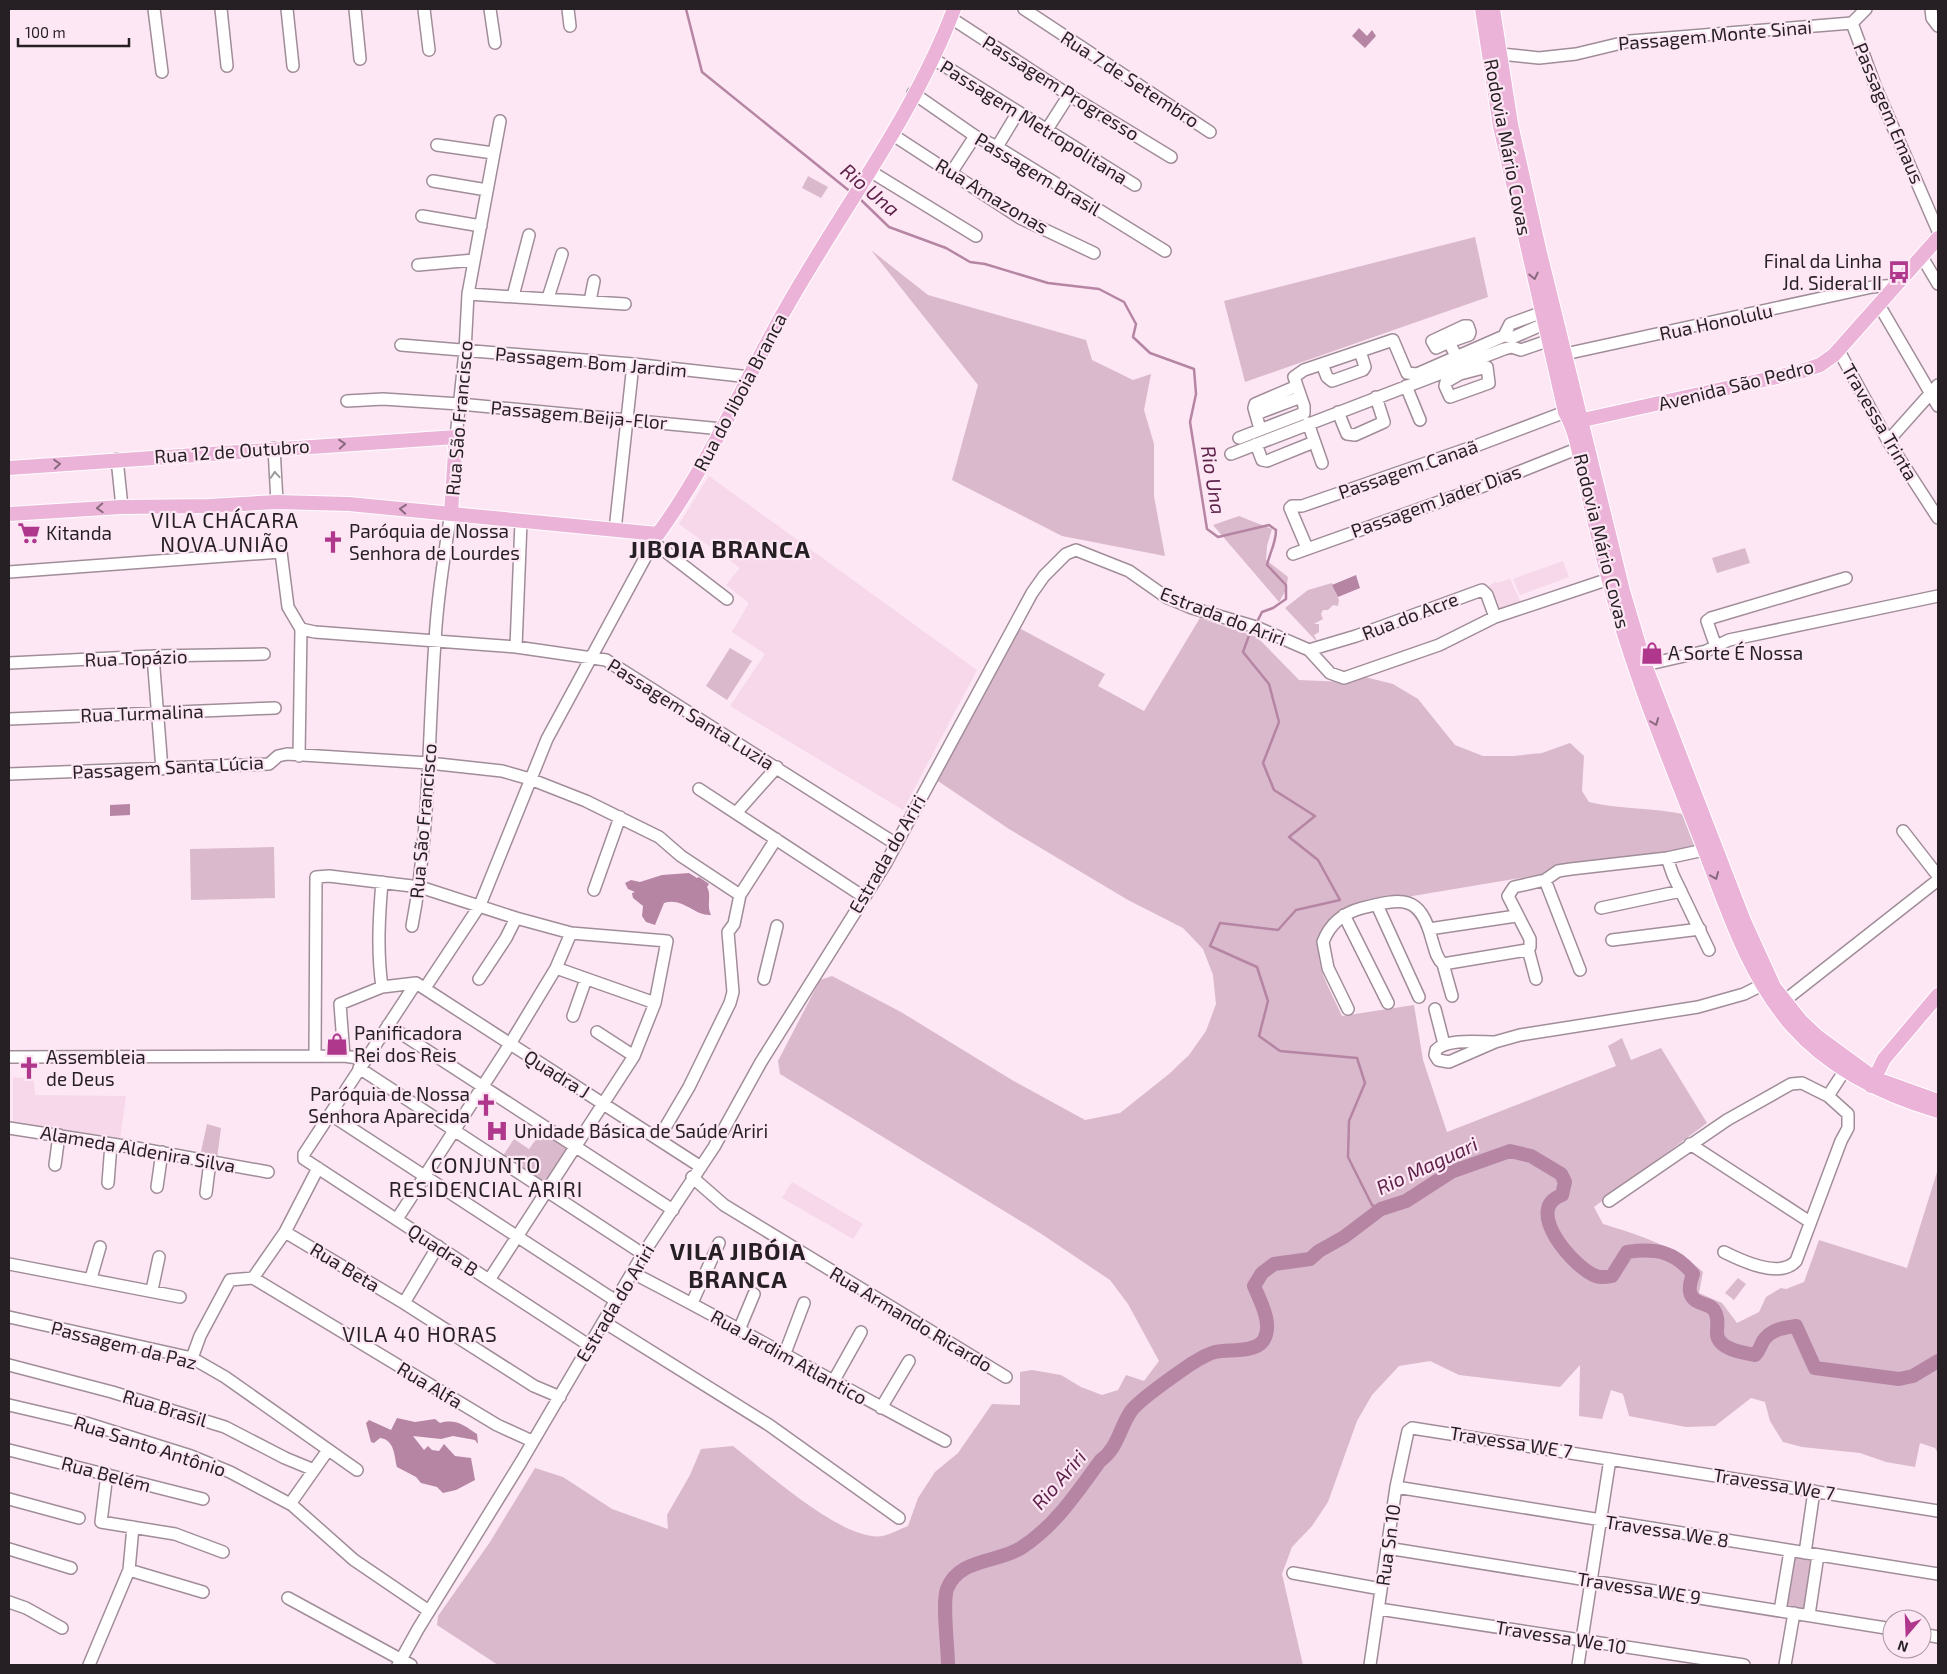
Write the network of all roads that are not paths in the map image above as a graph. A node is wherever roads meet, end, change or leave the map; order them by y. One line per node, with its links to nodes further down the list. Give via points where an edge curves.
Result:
1 (154, 9): 24 (street)
2 (221, 9): 22 (street)
3 (287, 9): 23 (street)
4 (355, 9): 21 (street)
5 (424, 9): 19 (street)
6 (490, 9): 17 (street)
7 (568, 9): 15 (street)
8 (1024, 9): 30 (street, Rua 7 de Setembro)
9 (1482, 9): 18 (main road, Rodovia Mário Covas)
10 (1493, 9): 18 (main road, Rodovia Mário Covas)
11 (1866, 9): 14 (street)
12 (1931, 9): 16 (street, via 1932,18)
13 (952, 14): 20 (main road, Rua do Jiboia Branca); 26 (street, Passagem Progresso)
14 (1852, 23): 18 (street, Passagem Monte Sinai, via 1630,40 1576,54 1539,58); 44 (street, Passagem Emaus, via 1876,88)
15 (570, 26)
16 (1938, 26)
17 (495, 43)
18 (1494, 46): 63 (main road, Rodovia Mário Covas, one-way to 63, via 1500,126); 69 (main road, Rodovia Mário Covas)
19 (429, 50)
20 (932, 58): 25 (main road, Rua do Jiboia Branca); 27 (street, Passagem Metropolitana)
21 (360, 59)
22 (227, 66)
23 (293, 66)
24 (162, 72)
25 (913, 93): 31 (main road, Rua do Jiboia Branca); 32 (street, Passagem Brasil)
26 (1069, 95): 29 (street); 36 (street, Passagem Progresso)
27 (1018, 112): 29 (street, Passagem Metropolitana); 34 (street)
28 (500, 121): 35 (street, Rua São Francisco)
29 (1046, 131): 40 (street, Passagem Metropolitana)
30 (1210, 132)
31 (893, 135): 37 (main road, Rua do Jiboia Branca); 38 (street, Rua Amazonas)
32 (975, 136): 34 (street, Passagem Brasil); 38 (street)
33 (437, 145): 35 (street)
34 (997, 147): 48 (street, Passagem Brasil)
35 (493, 153): 41 (street, Rua São Francisco)
36 (1171, 157)
37 (870, 171): 46 (street); 73 (main road, Rua do Jiboia Branca, via 793,296)
38 (951, 173): 49 (street, Rua Amazonas, via 1020,218)
39 (432, 182): 41 (street)
40 (1135, 185)
41 (486, 190): 43 (street, Rua São Francisco)
42 (422, 216): 43 (street)
43 (481, 226): 52 (street, Rua São Francisco)
44 (1938, 231)
45 (529, 235): 58 (street)
46 (976, 236)
47 (1938, 238): 51 (main road, Avenida São Pedro)
48 (1165, 250)
49 (1094, 253)
50 (562, 254): 59 (street)
51 (1922, 257): 55 (street); 56 (main road, Avenida São Pedro)
52 (474, 260): 53 (street); 57 (street, Rua São Francisco)
53 (418, 265)
54 (594, 281): 60 (street)
55 (1938, 284)
56 (1897, 285): 62 (main road, Avenida São Pedro); 69 (street, Rua Honolulu, via 1846,292)
57 (468, 294): 58 (street); 66 (street, Rua São Francisco)
58 (513, 296): 59 (street)
59 (548, 298): 60 (street)
60 (590, 301): 61 (street)
61 (625, 304)
62 (1879, 305): 68 (main road, Avenida São Pedro); 75 (street)
63 (1547, 326): 72 (street, via 1512,347); 72 (street, via 1510,324 1504,336); 82 (main road, Rodovia Mário Covas)
64 (1449, 342): 72 (street)
65 (401, 345): 66 (street, Passagem Bom Jardim)
66 (465, 351): 70 (street, Passagem Bom Jardim); 79 (street, Rua São Francisco)
67 (1360, 351): 71 (street); 71 (street, via 1363,370 1332,381); 72 (street, via 1393,340 1410,375)
68 (1839, 351): 82 (main road, Avenida São Pedro, via 1820,365 1799,372); 90 (street, Travessa Trinta)
69 (1565, 354): 82 (main road, Rodovia Mário Covas)
70 (633, 364): 73 (street, Passagem Bom Jardim); 83 (street)
71 (1322, 364): 76 (street, via 1296,375)
72 (1458, 366): 74 (street)
73 (750, 377): 86 (main road, Rua do Jiboia Branca)
74 (1406, 386): 77 (street); 84 (street)
75 (1934, 389): 80 (street); 90 (street)
76 (1299, 392): 87 (street, via 1256,414); 87 (street, via 1304,413)
77 (1376, 397): 81 (street); 81 (street, via 1384,422 1355,435 1347,434)
78 (347, 401): 79 (street, Passagem Beija-Flor, via 383,399)
79 (460, 404): 83 (street, Passagem Beija-Flor); 88 (street, Rua São Francisco)
80 (1938, 406)
81 (1338, 412): 85 (street)
82 (1573, 418): 94 (main road, Rodovia Mário Covas); 107 (street, Passagem Canaã, via 1478,446 1302,506 1292,506 1290,508); 124 (main road, Rodovia Mário Covas)
83 (628, 420): 86 (street, Passagem Beija-Flor); 105 (street)
84 (1420, 420)
85 (1308, 424): 91 (street); 92 (street)
86 (722, 429): 106 (main road, Rua do Jiboia Branca)
87 (1260, 430): 89 (street)
88 (456, 437): 93 (main road, Rua 12 de Outubro, one-way to 88); 101 (main road, Rua São Francisco)
89 (1239, 438)
90 (1888, 441): 103 (street, Travessa Trinta)
91 (1314, 442): 92 (street, via 1267,461 1262,460); 97 (street)
92 (1256, 444): 95 (street)
93 (274, 448): 96 (main road, Rua 12 de Outubro); 99 (street, one-way to 93)
94 (1579, 448): 107 (street, Passagem Jader Dias); 111 (main road, Rodovia Mário Covas)
95 (1230, 454)
96 (117, 459): 98 (main road, Rua 12 de Outubro, one-way to 96); 100 (street)
97 (1322, 463)
98 (9, 468)
99 (277, 502): 100 (main road); 101 (main road, one-way to 99, via 349,504)
100 (122, 507): 102 (main road, one-way to 102)
101 (451, 513): 104 (main road); 116 (street, Rua São Francisco)
102 (9, 514)
103 (1938, 518)
104 (521, 522): 105 (main road); 117 (street)
105 (615, 530): 106 (main road)
106 (656, 538): 113 (street); 122 (street, Rua do Jiboia Branca)
107 (1307, 548): 108 (street, Passagem Jader Dias)
108 (1293, 554)
109 (9, 572): 115 (street, via 281,552 288,607)
110 (1846, 578): 118 (street, via 1712,618 1707,621)
111 (1609, 579): 114 (street, Estrada do Ariri); 136 (main road, Rodovia Mário Covas, one-way to 136, via 1650,710)
112 (1938, 596): 118 (street, via 1729,640)
113 (727, 599)
114 (1495, 617): 119 (street, Estrada do Ariri, via 1439,645 1351,677 1333,676); 119 (street, Rua do Acre, via 1482,590)
115 (301, 629): 116 (street, Passagem Santa Luzia, via 329,634); 128 (street)
116 (435, 640): 117 (street, Passagem Santa Luzia); 129 (street, Rua São Francisco)
117 (516, 646): 122 (street, Passagem Santa Luzia)
118 (1716, 646): 124 (street, via 1696,654)
119 (1309, 650): 140 (street, Estrada do Ariri, via 1252,625 1192,608 1166,597 1129,571 1087,553 1068,551 1032,593)
120 (264, 654): 121 (street, Rua Topázio)
121 (153, 656): 123 (street, Rua Topázio); 126 (street)
122 (590, 656): 131 (street, Passagem Santa Luzia, via 621,667); 133 (street, Rua do Jiboia Branca)
123 (9, 663)
124 (1645, 665): 136 (main road, Rodovia Mário Covas)
125 (275, 708): 126 (street, Rua Turmalina)
126 (157, 713): 127 (street, Rua Turmalina); 130 (street)
127 (9, 719)
128 (298, 756): 129 (street, Passagem Santa Lúcia); 130 (street, Passagem Santa Lúcia, via 283,754 269,764)
129 (430, 763): 133 (street, Passagem Santa Lúcia, via 502,771); 147 (street, Rua São Francisco)
130 (162, 768): 132 (street, Passagem Santa Lúcia)
131 (777, 768): 135 (street); 140 (street, Passagem Santa Luzia)
132 (9, 774)
133 (530, 778): 137 (street, Passagem Santa Lúcia); 152 (street, Rua do Jiboia Branca)
134 (699, 789): 135 (street)
135 (736, 813): 139 (street)
136 (1696, 813): 141 (main road, Rodovia Mário Covas); 179 (main road, Rodovia Mário Covas, via 1764,967)
137 (620, 817): 148 (street); 150 (street, Passagem Santa Lúcia, via 659,837 694,866)
138 (1903, 831): 143 (street)
139 (776, 839): 150 (street); 151 (street)
140 (896, 844): 151 (street, Estrada do Ariri)
141 (1704, 850): 142 (street); 174 (main road, Rodovia Mário Covas, one-way to 174)
142 (1668, 858): 144 (street, via 1558,871); 149 (street)
143 (1938, 876)
144 (1545, 880): 156 (street, via 1511,889 1508,900); 168 (street)
145 (1938, 880): 179 (street)
146 (382, 882): 147 (street); 175 (street, via 378,960); 190 (street, via 316,877)
147 (420, 887): 152 (street); 158 (street, Rua São Francisco)
148 (594, 890)
149 (1681, 891): 154 (street); 161 (street)
150 (740, 895): 206 (street, via 728,937 732,979 730,1003 689,1088)
151 (864, 897): 214 (street, Estrada do Ariri)
152 (480, 905): 157 (street); 173 (street, Rua do Jiboia Branca)
153 (1377, 905): 155 (street); 160 (street, via 1402,901 1411,903 1418,908); 178 (street)
154 (1602, 908)
155 (1344, 915): 181 (street); 182 (street, via 1326,935 1323,951)
156 (1516, 916): 160 (street); 164 (street, via 1530,939)
157 (516, 918): 162 (street); 169 (street)
158 (412, 926)
159 (778, 926): 170 (street)
160 (1429, 929): 166 (street, via 1437,957)
161 (1700, 929): 163 (street); 165 (street)
162 (571, 933): 167 (street); 180 (street, via 667,941)
163 (1612, 940)
164 (1528, 949): 166 (street); 172 (street)
165 (1709, 950)
166 (1443, 964): 177 (street)
167 (556, 968): 171 (street); 188 (street)
168 (1580, 970)
169 (479, 979)
170 (764, 979)
171 (586, 980): 180 (street); 184 (street)
172 (1536, 980)
173 (420, 985): 175 (street); 185 (street, Rua do Jiboia Branca); 188 (street, Quadra J)
174 (1762, 985): 187 (street, via 1712,1004 1549,1030); 195 (main road, Rodovia Mário Covas, via 1794,1028)
175 (382, 987): 191 (street, via 340,1004)
176 (1938, 995): 196 (main road, via 1884,1059)
177 (1452, 996)
178 (1419, 997)
179 (1784, 1001): 196 (main road, Rodovia Mário Covas, via 1818,1037)
180 (655, 1003): 192 (street)
181 (1388, 1003)
182 (1348, 1009)
183 (1434, 1009): 189 (street)
184 (573, 1016)
185 (388, 1025): 194 (street, Rua do Jiboia Branca); 197 (street)
186 (597, 1032): 192 (street)
187 (1495, 1042): 189 (street); 189 (street, via 1443,1062 1434,1055)
188 (510, 1044): 197 (street); 200 (street, Quadra J)
189 (1444, 1044)
190 (315, 1056): 191 (street); 193 (street)
191 (344, 1056): 194 (street)
192 (634, 1056): 200 (street)
193 (9, 1057)
194 (362, 1064): 202 (street, Rua do Jiboia Branca); 204 (street)
195 (1845, 1070): 196 (main road, Rodovia Mário Covas); 198 (street)
196 (1872, 1082): 199 (main road, Rodovia Mário Covas); 201 (main road, Rodovia Mário Covas, via 1890,1096)
197 (483, 1086): 204 (street); 209 (street)
198 (1828, 1096): 208 (street, via 1802,1083 1791,1084); 226 (street, via 1845,1110 1849,1121)
199 (1938, 1101)
200 (605, 1104): 206 (street, Quadra J); 209 (street)
201 (1938, 1111)
202 (332, 1115): 211 (street, Rua do Jiboia Branca); 217 (street)
203 (9, 1128): 205 (street, Alameda Aldenira Silva)
204 (455, 1132): 217 (street); 222 (street)
205 (59, 1135): 207 (street, Alameda Aldenira Silva); 213 (street)
206 (659, 1138): 214 (street, Quadra J)
207 (111, 1144): 210 (street, Alameda Aldenira Silva); 219 (street)
208 (1690, 1144): 223 (street); 226 (street)
209 (577, 1147): 222 (street); 224 (street)
210 (162, 1152): 212 (street, Alameda Aldenira Silva); 220 (street)
211 (304, 1154): 215 (street, Quadra B, via 304,1159)
212 (210, 1161): 216 (street, Alameda Aldenira Silva); 221 (street)
213 (55, 1165)
214 (701, 1166): 218 (street, Estrada do Ariri)
215 (318, 1168): 225 (street, Quadra B); 227 (street)
216 (268, 1172)
217 (425, 1176): 225 (street); 228 (street)
218 (692, 1177): 224 (street, Estrada do Ariri); 256 (street, Rua Armando Ricardo, via 724,1205)
219 (108, 1183)
220 (157, 1187)
221 (206, 1193)
222 (547, 1193): 228 (street); 233 (street)
223 (1609, 1202)
224 (672, 1210): 233 (street, Estrada do Ariri)
225 (397, 1220): 230 (street, Quadra B)
226 (1810, 1222): 232 (street, via 1796,1261 1788,1266 1763,1267)
227 (285, 1232): 238 (street); 244 (street, Rua Beta)
228 (518, 1236): 239 (street); 243 (street)
229 (719, 1243): 245 (street)
230 (438, 1246): 239 (street, Quadra B); 244 (street)
231 (100, 1247): 237 (street)
232 (1724, 1252)
233 (643, 1254): 236 (street, Estrada do Ariri)
234 (158, 1257): 240 (street)
235 (9, 1264): 237 (street)
236 (633, 1273): 243 (street, Estrada do Ariri); 245 (street, Rua Jardim Atlantico)
237 (91, 1278): 240 (street)
238 (254, 1278): 253 (street, via 230,1280); 262 (street, Rua Alfa, via 497,1425)
239 (489, 1280): 251 (street, Quadra B)
240 (152, 1290): 242 (street)
241 (754, 1294): 249 (street)
242 (180, 1297)
243 (616, 1301): 248 (street, Estrada do Ariri)
244 (404, 1303): 258 (street, Rua Beta, via 534,1386)
245 (692, 1303): 249 (street, Rua Jardim Atlantico)
246 (804, 1303): 252 (street)
247 (9, 1317): 253 (street, Passagem da Paz)
248 (604, 1322): 251 (street, Estrada do Ariri); 277 (street, via 769,1425)
249 (739, 1330): 252 (street, Rua Jardim Atlantico)
250 (861, 1332): 257 (street)
251 (590, 1346): 258 (street, Estrada do Ariri)
252 (785, 1353): 257 (street, Rua Jardim Atlantico)
253 (192, 1358): 265 (street, Passagem da Paz, via 225,1377)
254 (909, 1361): 260 (street)
255 (9, 1365): 267 (street, Rua Brasil, via 225,1427)
256 (1006, 1377)
257 (833, 1382): 260 (street, Rua Jardim Atlantico)
258 (560, 1397): 262 (street, Estrada do Ariri)
259 (9, 1405): 274 (street, Rua Santo Antônio, via 86,1423 191,1456 230,1472)
260 (881, 1408): 263 (street, Rua Jardim Atlantico)
261 (1412, 1428): 266 (street, Travessa WE 7); 270 (street, Rua Sn 10, via 1408,1431)
262 (532, 1441): 296 (street, Estrada do Ariri)
263 (945, 1441)
264 (9, 1450): 269 (street, Rua Belém)
265 (328, 1450): 267 (street); 268 (street, Passagem da Paz)
266 (1610, 1459): 271 (street, Travessa We 7); 278 (street)
267 (314, 1470): 274 (street)
268 (357, 1470)
269 (107, 1474): 273 (street, Rua Belém); 279 (street, via 101,1522)
270 (1396, 1488): 278 (street, Travessa We 8); 280 (street, Rua Sn 10)
271 (1814, 1491): 275 (street, Travessa We 7); 284 (street)
272 (9, 1499): 276 (street)
273 (203, 1499)
274 (290, 1504): 296 (street, Rua Santo Antônio, via 354,1560)
275 (1938, 1511)
276 (79, 1518)
277 (899, 1518)
278 (1600, 1520): 282 (street, Travessa We 8); 290 (street)
279 (133, 1528): 283 (street, via 175,1534); 287 (street)
280 (1387, 1548): 290 (street, Travessa WE 9); 291 (street, Rua Sn 10)
281 (9, 1549): 286 (street)
282 (1790, 1551): 284 (street, Travessa We 8); 297 (street)
283 (223, 1552)
284 (1805, 1553): 285 (street, Travessa We 8)
285 (1818, 1555): 289 (street, Travessa We 8); 299 (street)
286 (71, 1568)
287 (129, 1570): 292 (street); 304 (street)
288 (1293, 1573): 291 (street)
289 (1938, 1574)
290 (1591, 1580): 297 (street, Travessa WE 9); 302 (street)
291 (1381, 1589): 295 (street, Rua Sn 10)
292 (203, 1592)
293 (288, 1598): 303 (street)
294 (9, 1602): 301 (street)
295 (1378, 1609): 302 (street, Travessa We 10); 305 (street, Rua Sn 10)
296 (429, 1611): 303 (street, Estrada do Ariri)
297 (1780, 1611): 298 (street, Travessa WE 9)
298 (1794, 1613): 299 (street, Travessa WE 9); 308 (street)
299 (1809, 1615): 300 (street, Travessa WE 9)
300 (1882, 1627)
301 (62, 1628)
302 (1582, 1640): 306 (street); 307 (street, Travessa We 10)
303 (404, 1664)
304 (89, 1665)
305 (1370, 1665)
306 (1578, 1665)
307 (1744, 1665)
308 (1784, 1665)

